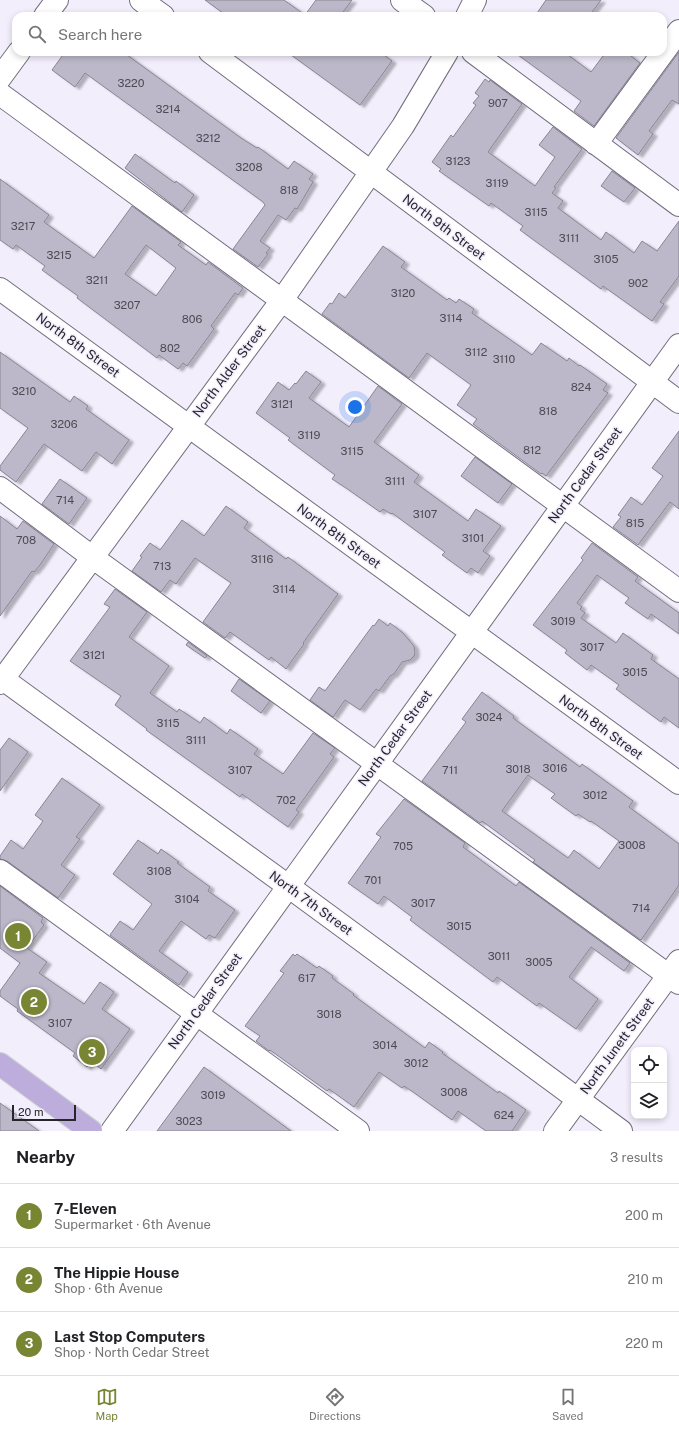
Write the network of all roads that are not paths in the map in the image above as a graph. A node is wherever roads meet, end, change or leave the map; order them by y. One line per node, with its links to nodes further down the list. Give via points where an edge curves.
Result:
1 (57, 0): 5 (street)
2 (141, 0): 6 (street)
3 (402, 0): 7 (street)
4 (476, 0): 8 (street)
5 (48, 12)
6 (157, 12)
7 (418, 12)
8 (469, 12)
9 (679, 31): 10 (street)
10 (667, 47)
11 (16, 56): 16 (street)
12 (215, 56): 19 (street, North 9th Street)
13 (445, 56): 19 (street, North Alder Street)
14 (478, 56): 18 (street)
15 (661, 56): 18 (street)
16 (0, 78)
17 (0, 94): 22 (street)
18 (596, 144): 20 (street)
19 (372, 173): 22 (street, North Alder Street); 24 (street, North 9th Street)
20 (679, 205)
21 (0, 289): 26 (street, North 8th Street)
22 (282, 300): 26 (street, North Alder Street); 28 (street)
23 (679, 345): 24 (street, North Cedar Street)
24 (652, 382): 25 (street, North 9th Street); 28 (street, North Cedar Street)
25 (679, 402)
26 (188, 426): 29 (street, North Alder Street); 31 (street, North 8th Street)
27 (0, 488): 29 (street)
28 (563, 506): 30 (street); 31 (street, North Cedar Street)
29 (92, 557): 32 (street, North Alder Street); 33 (street)
30 (679, 591)
31 (472, 632): 33 (street, North Cedar Street); 34 (street, North 8th Street)
32 (1, 680): 36 (street, North 7th Street)
33 (376, 764): 36 (street, North Cedar Street); 37 (street)
34 (679, 783)
35 (0, 871): 38 (street)
36 (288, 886): 38 (street, North Cedar Street); 40 (street, North 7th Street)
37 (676, 973): 40 (street, North Junett Street)
38 (196, 1014): 43 (street, North Cedar Street); 44 (street)
39 (0, 1064): 42 (main road)
40 (578, 1099): 41 (street, North 7th Street); 45 (street, North Junett Street)
41 (615, 1129)
42 (91, 1131)
43 (112, 1131)
44 (358, 1131)
45 (555, 1131)

